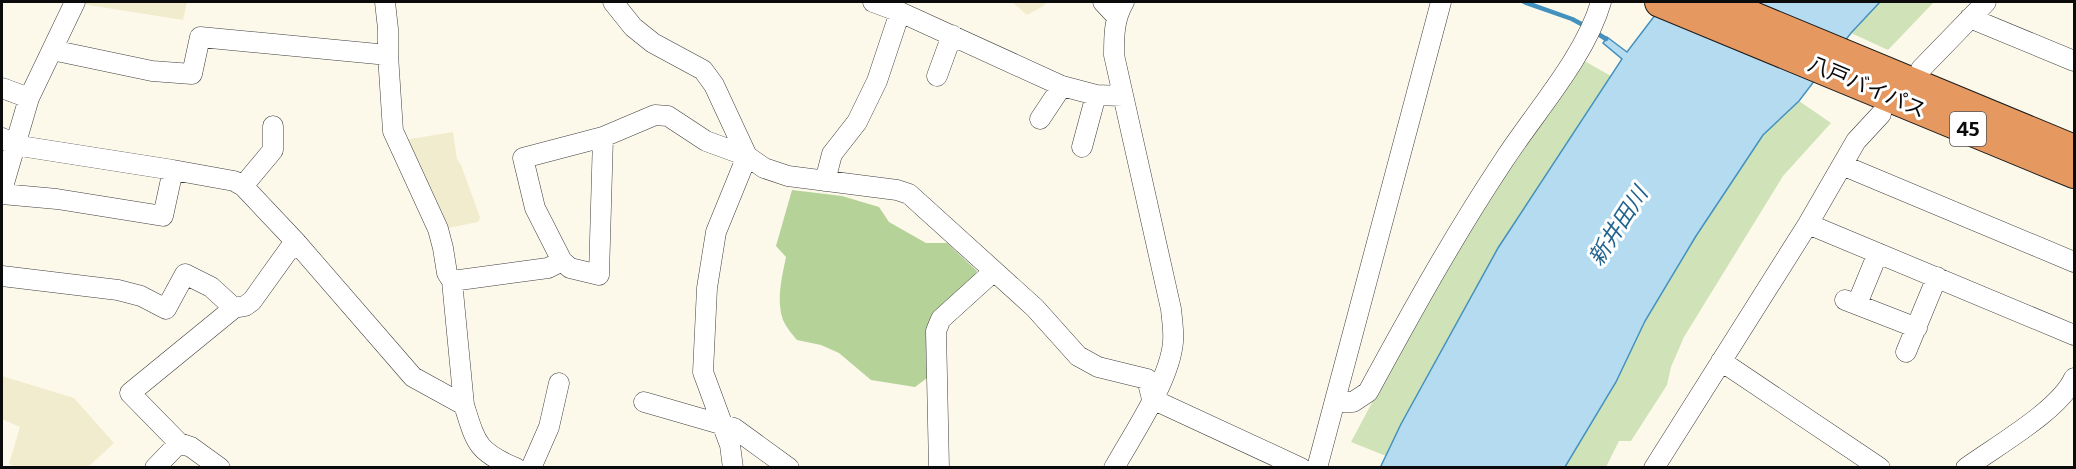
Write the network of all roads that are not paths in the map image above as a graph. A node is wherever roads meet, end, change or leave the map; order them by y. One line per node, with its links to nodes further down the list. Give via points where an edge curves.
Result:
1 (75, 2): 14 (street)
2 (385, 2): 15 (street)
3 (613, 2): 32 (street, via 633,27 653,43 703,70)
4 (1103, 2): 11 (street)
5 (1441, 2): 57 (street)
6 (1601, 2): 57 (street, via 1587,38 1452,242 1368,392 1353,402)
7 (1660, 2): 19 (highway, 八戸バイパス / 45)
8 (1717, 2): 19 (highway, 八戸バイパス / 45)
9 (1986, 2): 12 (street)
10 (886, 5): 13 (street); 36 (street, via 877,81 857,122 832,154)
11 (1120, 9): 23 (street, via 1114,31 1114,55)
12 (1970, 18): 16 (street); 17 (street)
13 (952, 36): 18 (street); 20 (street)
14 (51, 50): 15 (street, via 152,71 192,74 200,37); 24 (street)
15 (388, 55): 47 (street, via 393,131 438,229)
16 (2074, 61)
17 (1921, 69)
18 (937, 76)
19 (1868, 76): 31 (highway, 八戸バイパス / 45); 35 (highway, 八戸バイパス / 45)
20 (1062, 86): 22 (street); 26 (street)
21 (2, 88): 24 (street)
22 (1096, 95): 23 (street); 30 (street)
23 (1123, 96): 55 (street, via 1171,309 1173,342 1166,371)
24 (29, 98): 29 (street)
25 (1881, 114): 33 (street, via 1856,141)
26 (1040, 119)
27 (273, 126): 37 (street, via 273,150)
28 (603, 137): 32 (street, via 655,115 668,117 706,141); 42 (street, via 599,275 570,268); 42 (street, via 523,158 535,208)
29 (8, 142): 34 (street); 38 (street)
30 (1082, 147)
31 (2074, 150)
32 (747, 156): 36 (street, via 764,168 788,176); 59 (street, via 716,232 707,288 703,372)
33 (1842, 165): 39 (street); 43 (street)
34 (173, 170): 37 (street); 38 (street, via 163,216)
35 (2074, 173)
36 (825, 181): 44 (street, via 909,194)
37 (243, 186): 40 (street)
38 (2, 192)
39 (1808, 224): 41 (street); 52 (street)
40 (295, 241): 48 (street, via 252,301); 58 (street, via 413,377)
41 (1878, 253): 46 (street); 49 (street, via 1851,302)
42 (562, 261): 47 (street, via 548,268)
43 (2074, 262)
44 (994, 271): 55 (street, via 1035,308 1078,356 1098,367 1147,379); 67 (street, via 941,319 936,331)
45 (2, 276): 48 (street, via 118,290 166,309 185,274 211,287)
46 (1937, 277): 49 (street); 50 (street)
47 (452, 281): 58 (street)
48 (234, 308): 60 (street, via 130,393)
49 (1917, 328): 51 (street)
50 (2074, 335)
51 (1906, 352)
52 (1721, 361): 71 (street); 72 (street)
53 (2074, 378): 73 (street, via 2050,408)
54 (559, 383): 64 (street, via 549,428)
55 (1152, 399): 68 (street); 69 (street)
56 (644, 402): 59 (street)
57 (1335, 402): 70 (street)
58 (464, 405): 63 (street, via 475,440 484,452)
59 (723, 425): 65 (street); 66 (street, via 734,428)
60 (179, 443): 61 (street); 62 (street)
61 (155, 468)
62 (220, 468)
63 (516, 468)
64 (531, 468)
65 (733, 468)
66 (789, 468)
67 (939, 468)
68 (1114, 468)
69 (1301, 468)
70 (1317, 468)
71 (1654, 468)
72 (1880, 468)
73 (1966, 468)

